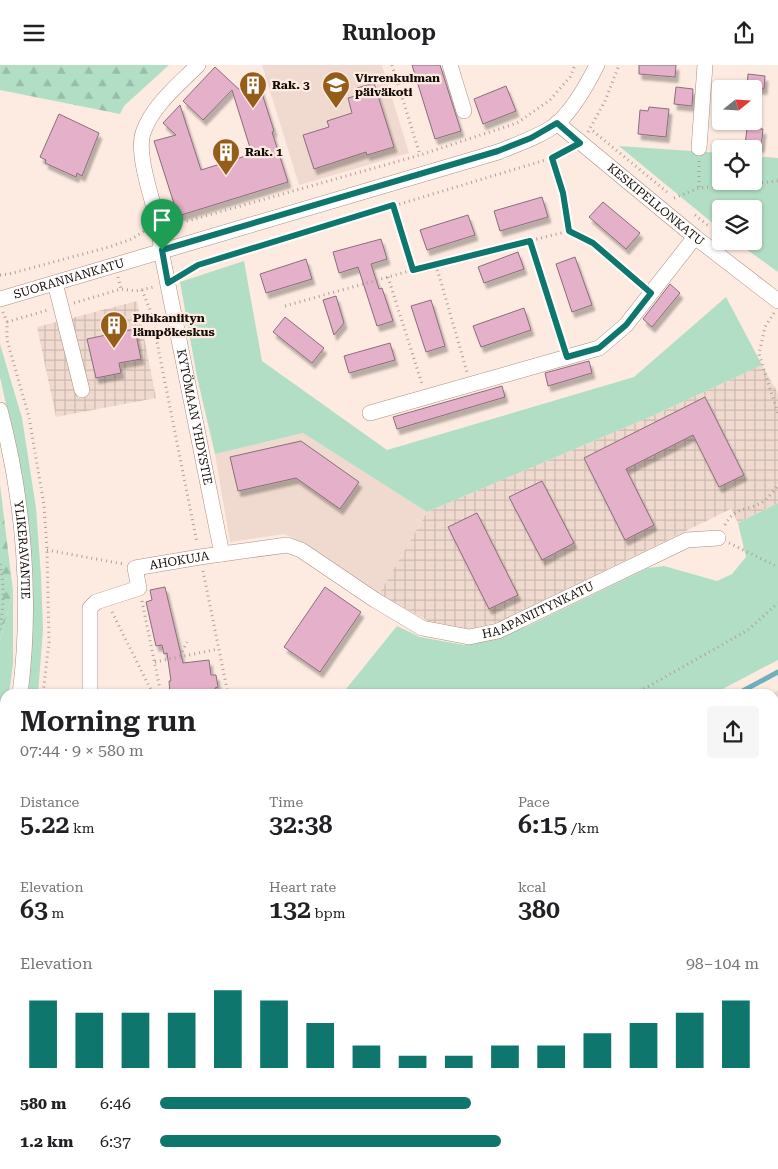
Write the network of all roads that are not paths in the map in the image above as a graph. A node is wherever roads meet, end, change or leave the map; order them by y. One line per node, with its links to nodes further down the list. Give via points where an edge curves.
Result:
1 (198, 65): 9 (street, KYTÖMAAN YHDYSTIE, via 162,101 142,135 142,159)
2 (450, 65): 5 (street)
3 (597, 65): 6 (street, SUORANNANKATU, via 586,88)
4 (705, 65): 7 (street)
5 (464, 111)
6 (557, 123): 8 (street, KESKIPELLONKATU); 9 (street, SUORANNANKATU, via 498,151)
7 (699, 147)
8 (695, 237): 12 (street, KESKIPELLONKATU); 15 (street, via 626,325 599,348)
9 (162, 250): 10 (street, SUORANNANKATU); 17 (street, KYTÖMAAN YHDYSTIE)
10 (55, 283): 11 (street, SUORANNANKATU); 13 (street)
11 (0, 299)
12 (778, 301)
13 (82, 390)
14 (0, 409): 18 (street, YLIKERAVANTIE, via 19,507 25,573)
15 (370, 413)
16 (718, 538): 17 (street, HAAPANIITYNKATU, via 687,541 498,631 469,637 422,628 301,550 287,545)
17 (222, 553): 19 (street, AHOKUJA, via 135,568 139,588 90,608)
18 (21, 689)
19 (90, 689)

